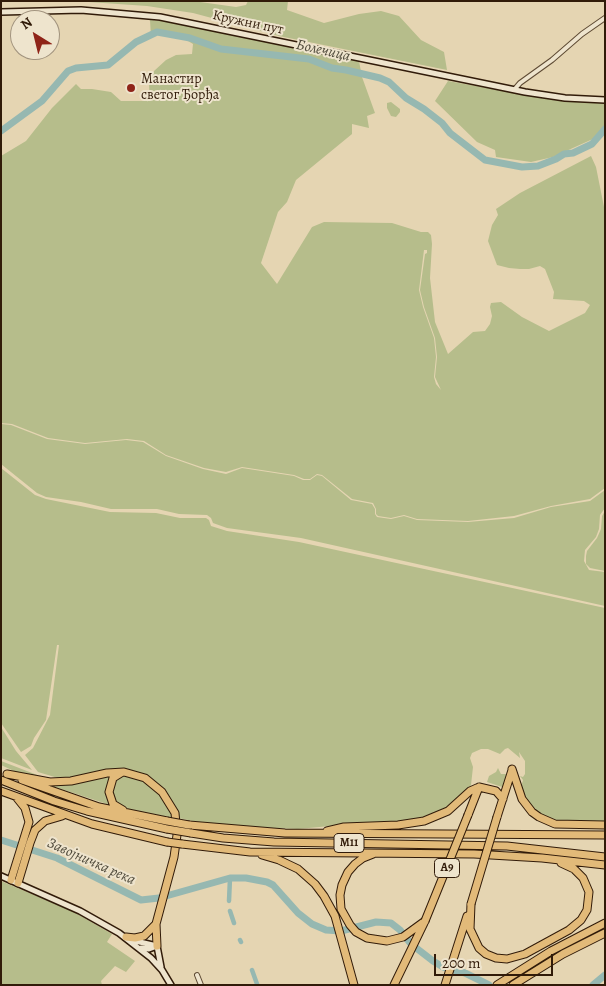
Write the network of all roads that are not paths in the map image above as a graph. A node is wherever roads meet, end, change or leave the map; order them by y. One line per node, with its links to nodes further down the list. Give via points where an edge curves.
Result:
1 (1, 12): 3 (main road, Кружни пут, via 92,10 174,19)
2 (605, 18): 3 (street)
3 (514, 90): 4 (main road, Кружни пут)
4 (605, 100)
5 (4, 772): 6 (highway, via 50,782); 12 (highway, M11, via 71,798)
6 (129, 773): 12 (highway, via 113,778 109,795 115,806); 29 (highway, via 141,776 156,786 169,800 175,814 174,857)
7 (1, 780): 14 (highway, M11, via 87,811)
8 (479, 787): 11 (highway, via 496,791); 16 (highway, via 448,811 424,821 344,827); 27 (highway, A9, bridge)
9 (1, 791): 10 (highway)
10 (13, 795): 13 (highway); 18 (highway, via 28,815)
11 (502, 799): 15 (highway, A9, via 512,769 522,799 539,817 555,824); 26 (highway, A9, bridge)
12 (137, 816): 14 (highway, M11)
13 (69, 817): 18 (highway, via 57,816 44,821); 19 (highway, bridge, via 167,842)
14 (167, 825): 16 (highway, M11, bridge); 21 (highway, M11, bridge, via 191,833 274,842 507,846)
15 (605, 825)
16 (318, 834): 17 (highway, M11)
17 (605, 835)
18 (27, 842): 25 (highway)
19 (250, 852): 20 (highway); 40 (highway, via 279,860 315,884 337,923)
20 (383, 853): 22 (highway); 27 (highway, via 363,858 348,872 341,890 342,913 347,922 356,932 381,941 403,936)
21 (605, 857)
22 (542, 858): 23 (highway); 26 (highway, via 567,865 580,874 588,888 589,904 584,916 569,930 525,954 508,959 491,956 476,944 470,929)
23 (605, 865)
24 (1, 876): 25 (main road)
25 (14, 881): 31 (main road)
26 (470, 904): 42 (highway, A9)
27 (425, 921): 41 (highway, A9)
28 (605, 923): 43 (highway, via 551,951)
29 (156, 924): 32 (highway, via 144,936); 33 (highway)
30 (605, 932): 37 (highway)
31 (119, 933): 32 (main road); 34 (main road)
32 (126, 937): 33 (main road)
33 (157, 946): 34 (main road); 35 (main road)
34 (138, 947): 35 (main road)
35 (162, 970): 38 (main road)
36 (197, 975): 39 (street)
37 (515, 983)
38 (171, 985)
39 (201, 985)
40 (354, 985)
41 (394, 985)
42 (445, 985)
43 (497, 985)

